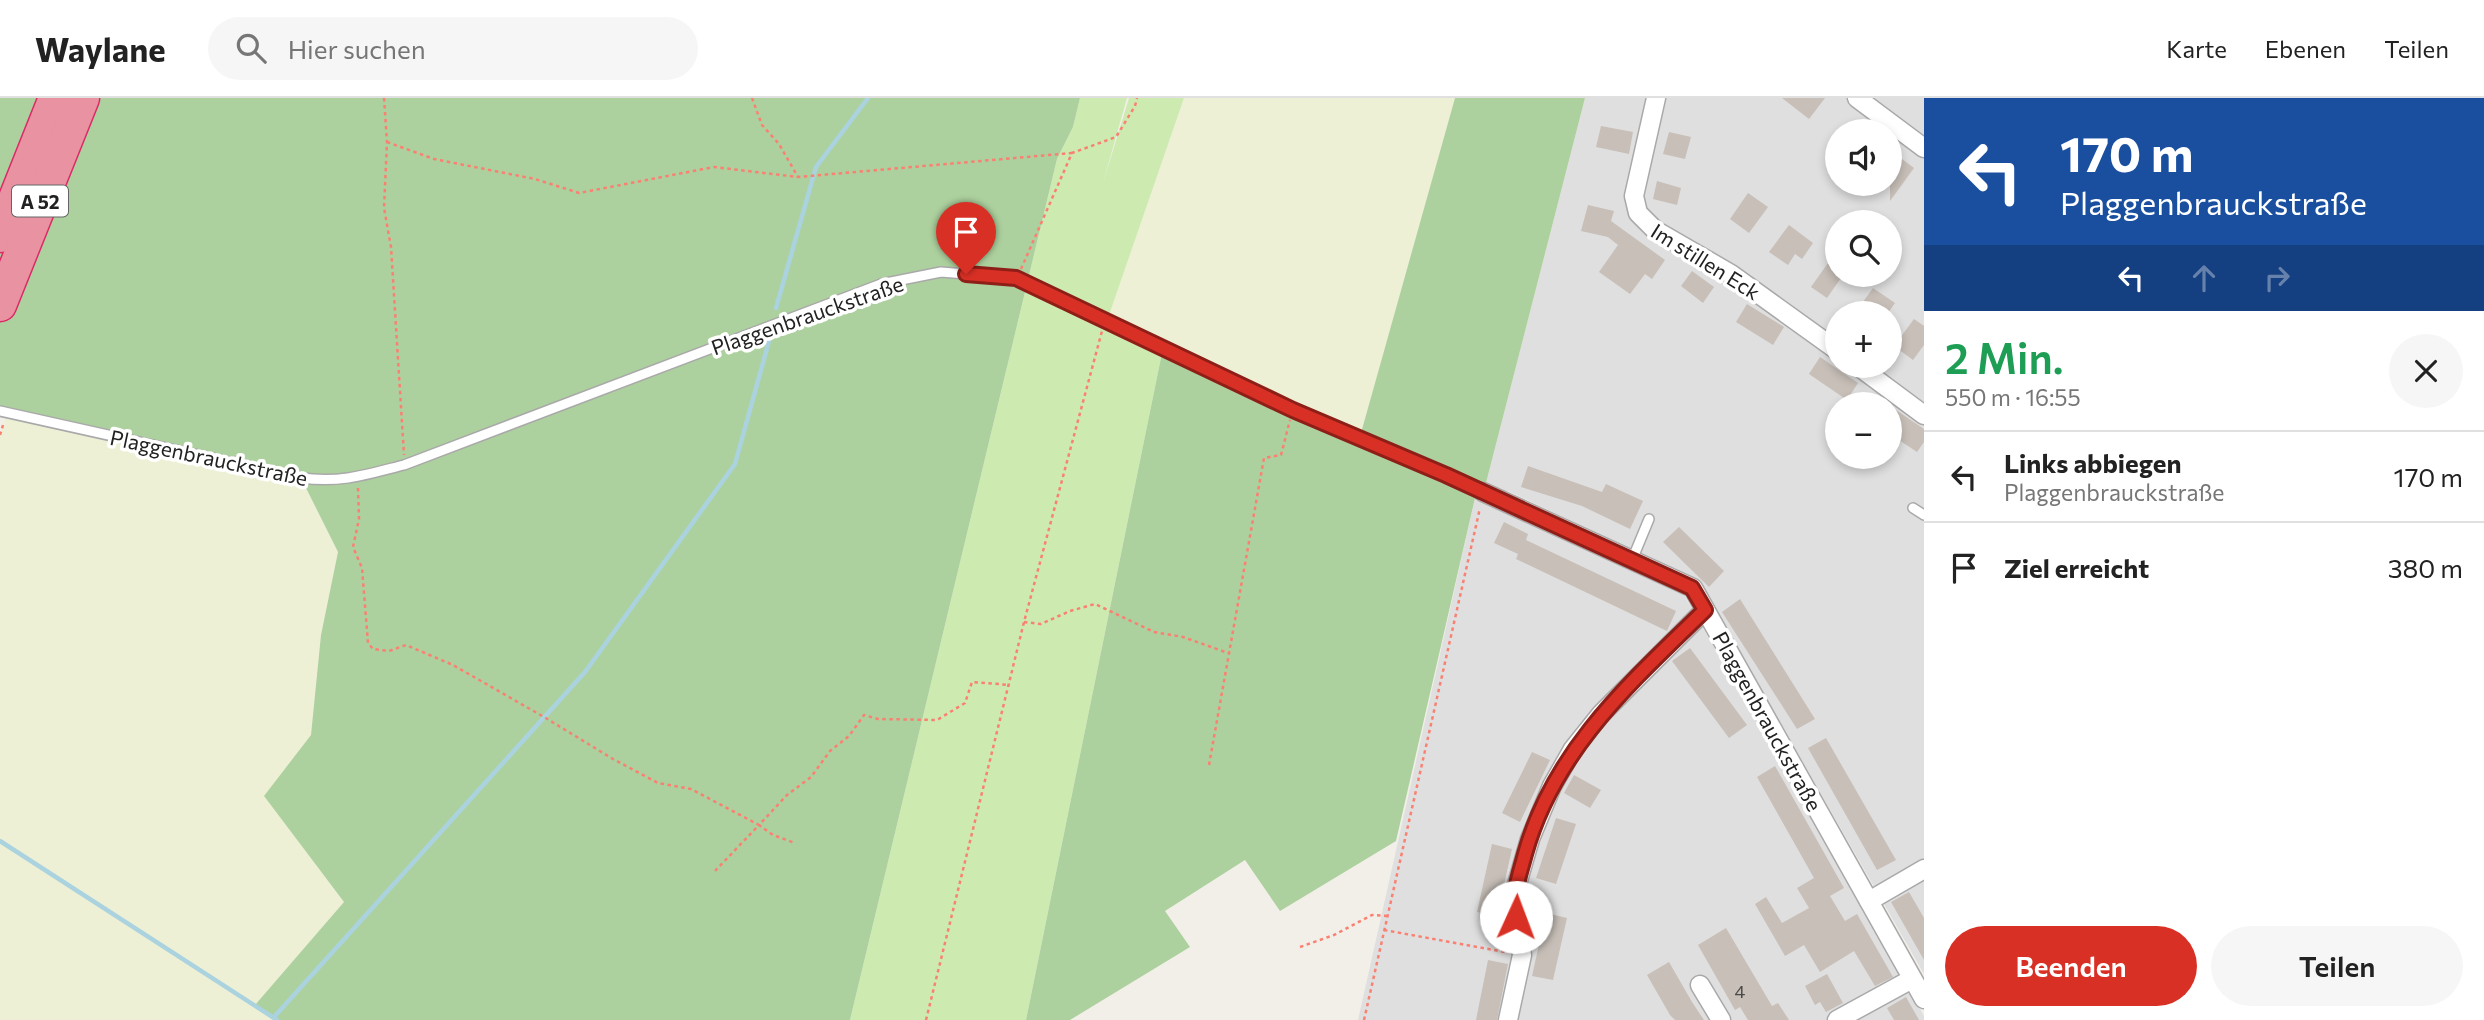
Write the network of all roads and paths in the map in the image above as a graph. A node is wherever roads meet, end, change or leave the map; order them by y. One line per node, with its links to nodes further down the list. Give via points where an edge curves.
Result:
1 (55, 98): 12 (highway, A 52)
2 (83, 98): 14 (highway, A 52)
3 (384, 98): 8 (path)
4 (752, 98): 11 (path, via 762,125)
5 (1137, 98): 10 (path, via 1115,137)
6 (1656, 98): 16 (street, Im stillen Eck, via 1634,196 1638,213 1655,230 1731,274)
7 (1857, 98): 9 (street)
8 (387, 142): 11 (path, via 434,159 535,179 579,193 714,167); 21 (path, via 384,208 391,247)
9 (1924, 148)
10 (1072, 153): 11 (path); 13 (path)
11 (799, 177)
12 (0, 236)
13 (1016, 278): 15 (lane, Plaggenbrauckstraße); 21 (lane, Plaggenbrauckstraße, via 941,272 881,285)
14 (0, 305)
15 (1105, 321): 18 (lane, Plaggenbrauckstraße); 29 (path)
16 (1825, 342)
17 (1874, 378): 20 (street)
18 (1293, 410): 23 (lane, Plaggenbrauckstraße); 30 (path, via 1281,455 1264,458)
19 (0, 411): 22 (lane, Plaggenbrauckstraße, via 301,478)
20 (1924, 415)
21 (404, 465): 22 (lane, Plaggenbrauckstraße)
22 (357, 477): 33 (path, via 359,519 353,547 362,568 368,643 373,649 389,651 406,645 453,665 658,783 691,789)
23 (1483, 492): 27 (street, Plaggenbrauckstraße); 38 (path)
24 (1913, 508): 25 (lane)
25 (1924, 516)
26 (1649, 519): 27 (lane)
27 (1632, 560): 28 (street, Plaggenbrauckstraße, via 1692,588)
28 (1705, 610): 37 (street, Plaggenbrauckstraße); 41 (street, via 1601,714 1552,786 1513,898)
29 (1024, 622): 30 (path, via 1041,624 1094,604 1154,632); 31 (path)
30 (1228, 653): 32 (path)
31 (1010, 685): 33 (path, via 972,682 965,703 937,720 864,715 811,777); 45 (path)
32 (1209, 765)
33 (759, 825): 34 (path); 36 (path)
34 (795, 844)
35 (1924, 869): 37 (street)
36 (715, 871)
37 (1869, 901): 42 (street, Plaggenbrauckstraße)
38 (1388, 916): 39 (path); 40 (path, via 1372,915)
39 (1384, 930): 41 (path); 46 (path)
40 (1300, 947)
41 (1522, 955): 47 (street)
42 (1912, 979): 44 (street, Plaggenbrauckstraße); 49 (street)
43 (1700, 985): 48 (street)
44 (1924, 999)
45 (926, 1020)
46 (1364, 1020)
47 (1508, 1020)
48 (1721, 1020)
49 (1837, 1020)

